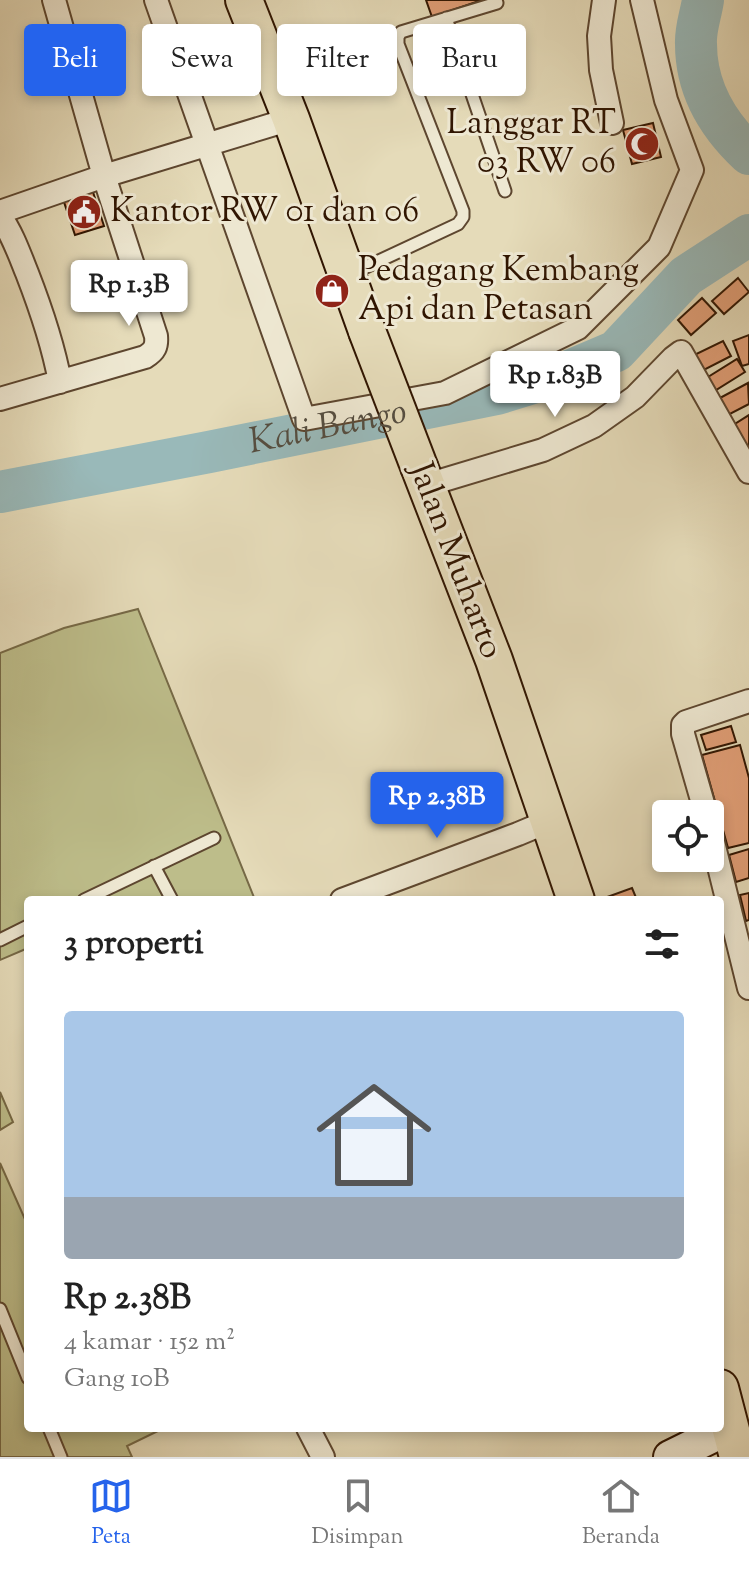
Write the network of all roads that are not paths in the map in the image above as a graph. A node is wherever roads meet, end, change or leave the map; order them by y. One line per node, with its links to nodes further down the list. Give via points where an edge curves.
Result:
1 (54, 0): 10 (street)
2 (156, 0): 6 (street, via 304,419 445,393 578,328 659,247 692,170 666,100)
3 (244, 0): 8 (main road, Jalan Muharto)
4 (496, 0): 7 (lane)
5 (604, 0): 9 (street, via 601,70)
6 (642, 0)
7 (446, 18): 11 (lane); 13 (lane, via 401,32 398,44 463,217)
8 (291, 119): 10 (street); 13 (main road, Jalan Muharto)
9 (612, 123)
10 (104, 176): 12 (street); 14 (street, via 156,344 145,357)
11 (505, 191)
12 (0, 214): 14 (street, via 39,302)
13 (347, 276): 17 (main road, Jalan Muharto, bridge)
14 (60, 382): 15 (street)
15 (0, 399)
16 (748, 468): 17 (street, via 681,352 635,397 594,426 543,450)
17 (424, 477): 20 (main road, Jalan Muharto)
18 (749, 701): 19 (street, via 683,725)
19 (702, 800)
20 (549, 821): 26 (street); 27 (main road, Jalan Muharto)
21 (214, 838): 22 (lane)
22 (154, 866): 24 (lane); 25 (lane)
23 (720, 872): 30 (street)
24 (92, 896)
25 (170, 896)
26 (353, 896)
27 (575, 896)
28 (24, 928): 29 (lane)
29 (0, 940)
30 (749, 988)
31 (0, 1309): 32 (lane)
32 (24, 1368)
33 (724, 1398): 36 (main road)
34 (51, 1432): 37 (lane)
35 (310, 1432): 38 (street)
36 (739, 1435): 39 (street)
37 (61, 1457)
38 (323, 1457)
39 (670, 1457)

